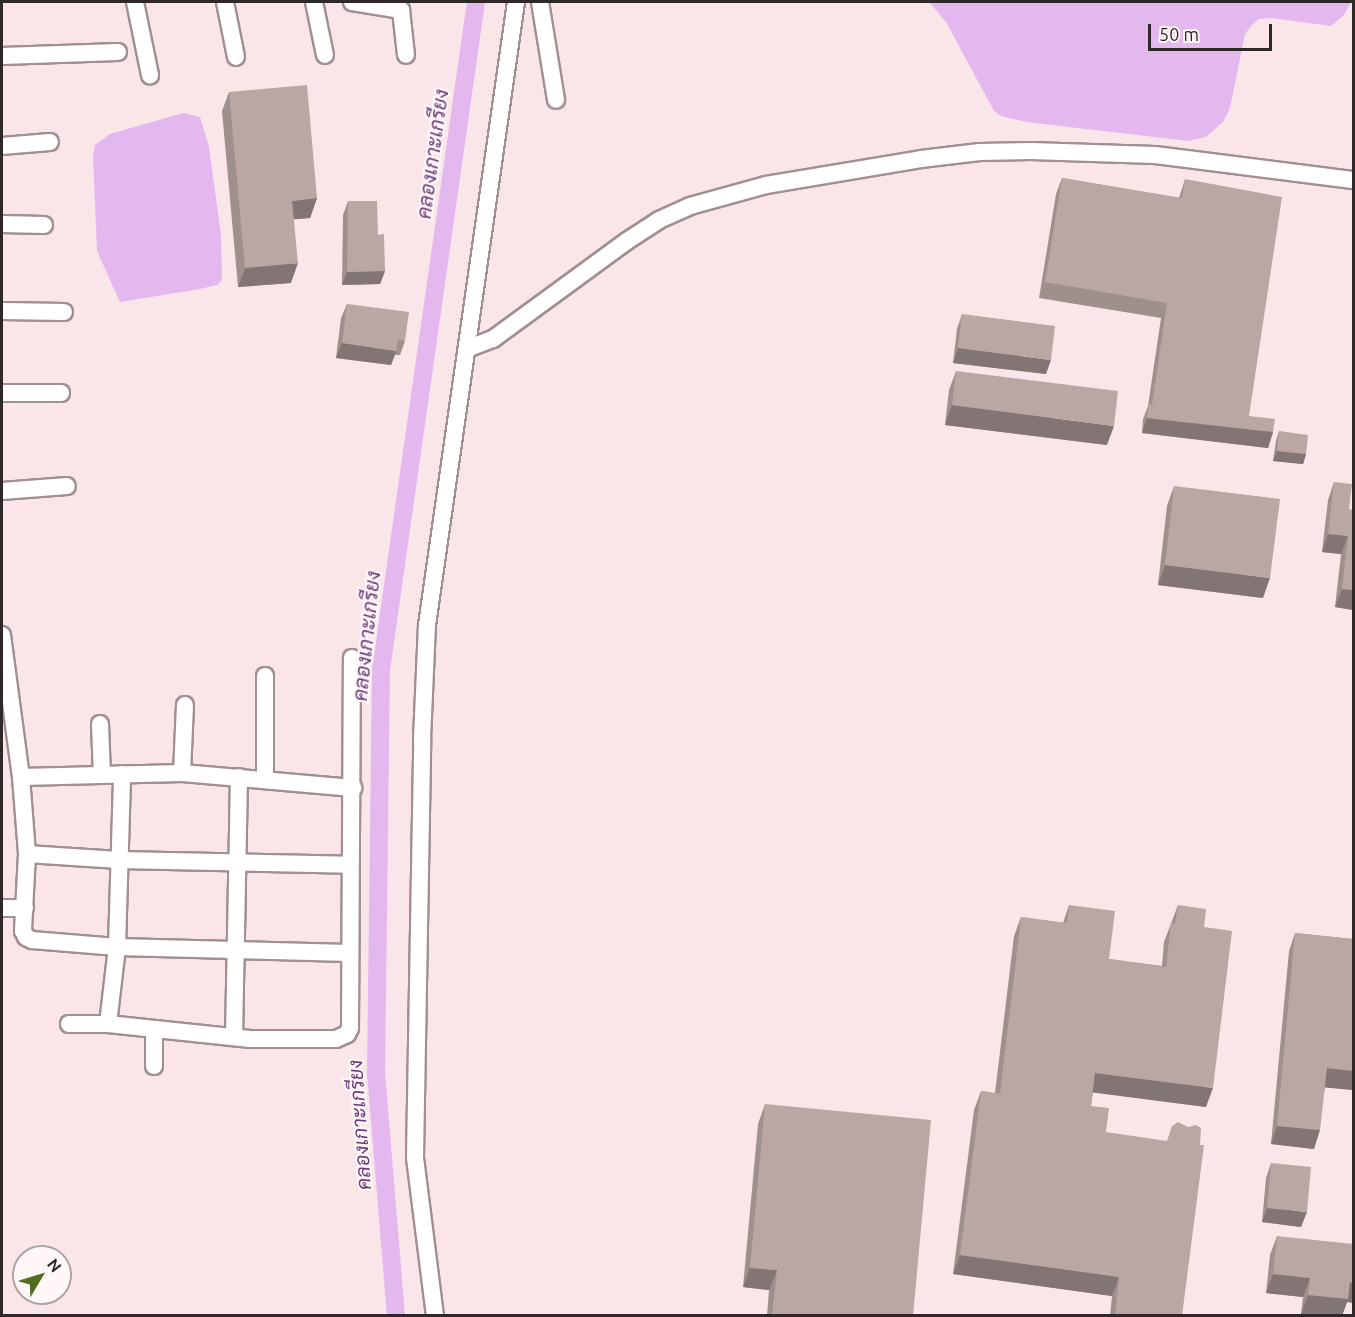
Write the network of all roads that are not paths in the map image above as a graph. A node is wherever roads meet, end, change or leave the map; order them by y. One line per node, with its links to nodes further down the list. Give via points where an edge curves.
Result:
1 (135, 2): 12 (street)
2 (225, 2): 11 (street)
3 (314, 2): 8 (street)
4 (352, 2): 9 (street, via 401,10)
5 (516, 2): 21 (street)
6 (540, 2): 13 (street)
7 (118, 51): 10 (street)
8 (325, 55)
9 (406, 55)
10 (2, 56)
11 (236, 57)
12 (150, 75)
13 (556, 100)
14 (50, 142): 15 (street)
15 (2, 146)
16 (1353, 180): 21 (street, via 1155,156 1031,151 921,159 766,185 690,206 659,220 493,339)
17 (2, 224): 18 (street)
18 (44, 225)
19 (2, 311): 20 (street)
20 (64, 312)
21 (468, 348): 53 (street, via 429,613 422,739 415,1157)
22 (2, 393): 23 (street)
23 (61, 393)
24 (67, 486): 25 (street)
25 (2, 491)
26 (2, 641): 30 (street)
27 (352, 658): 38 (street)
28 (265, 676): 37 (street)
29 (185, 705): 32 (street)
30 (7, 724): 35 (street)
31 (100, 724): 34 (street)
32 (182, 773): 33 (street); 36 (street)
33 (122, 774): 34 (street); 40 (street)
34 (102, 775): 35 (street)
35 (21, 777): 39 (street)
36 (239, 777): 37 (street); 41 (street)
37 (265, 780): 38 (street)
38 (353, 788): 42 (street)
39 (27, 854): 40 (street); 44 (street)
40 (119, 860): 41 (street); 45 (street)
41 (236, 862): 42 (street); 46 (street)
42 (350, 865): 47 (street)
43 (2, 908): 44 (street)
44 (25, 908): 45 (street, via 23,931 32,940)
45 (117, 947): 46 (street); 49 (street)
46 (236, 950): 47 (street); 51 (street)
47 (350, 953): 51 (street, via 350,1028 342,1037)
48 (69, 1024): 49 (street)
49 (108, 1024): 50 (street)
50 (154, 1029): 51 (street); 52 (street)
51 (234, 1037)
52 (154, 1066)
53 (435, 1316)

